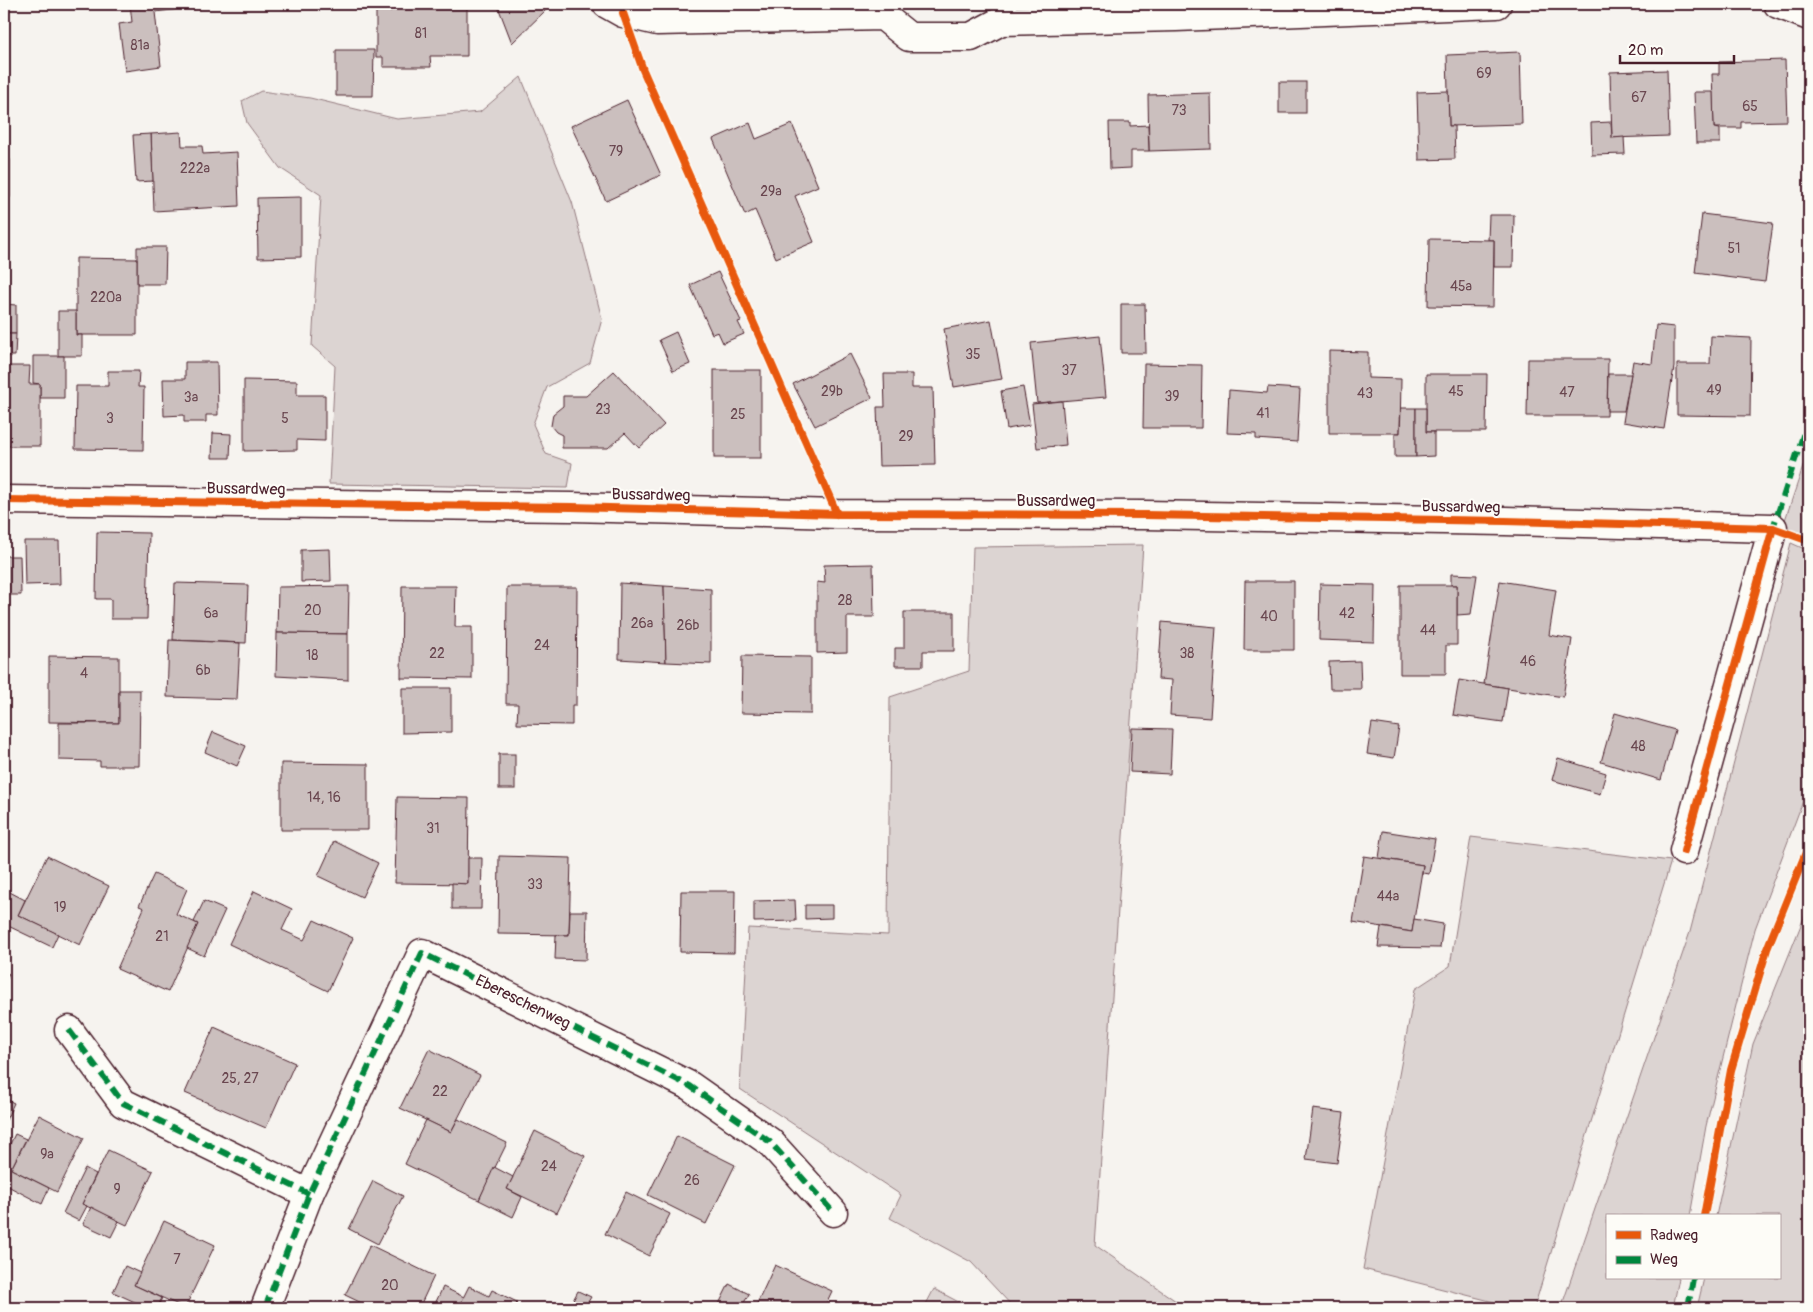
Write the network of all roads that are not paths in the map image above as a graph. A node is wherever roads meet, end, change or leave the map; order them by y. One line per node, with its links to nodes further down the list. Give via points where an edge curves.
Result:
1 (606, 4): 2 (street, via 623,13 657,21 883,16 909,37 971,36 1001,21)
2 (1497, 4)
3 (1778, 4): 4 (street)
4 (1809, 16)
5 (4, 500): 6 (street, Bussardweg, via 572,507 837,514 1476,520 1773,528)
6 (1684, 851)
7 (69, 1030): 8 (street, via 123,1103)
8 (309, 1194): 9 (street, Ebereschenweg, via 422,953 690,1086 770,1142); 10 (street, Ebereschenweg)
9 (833, 1212)
10 (269, 1307)

